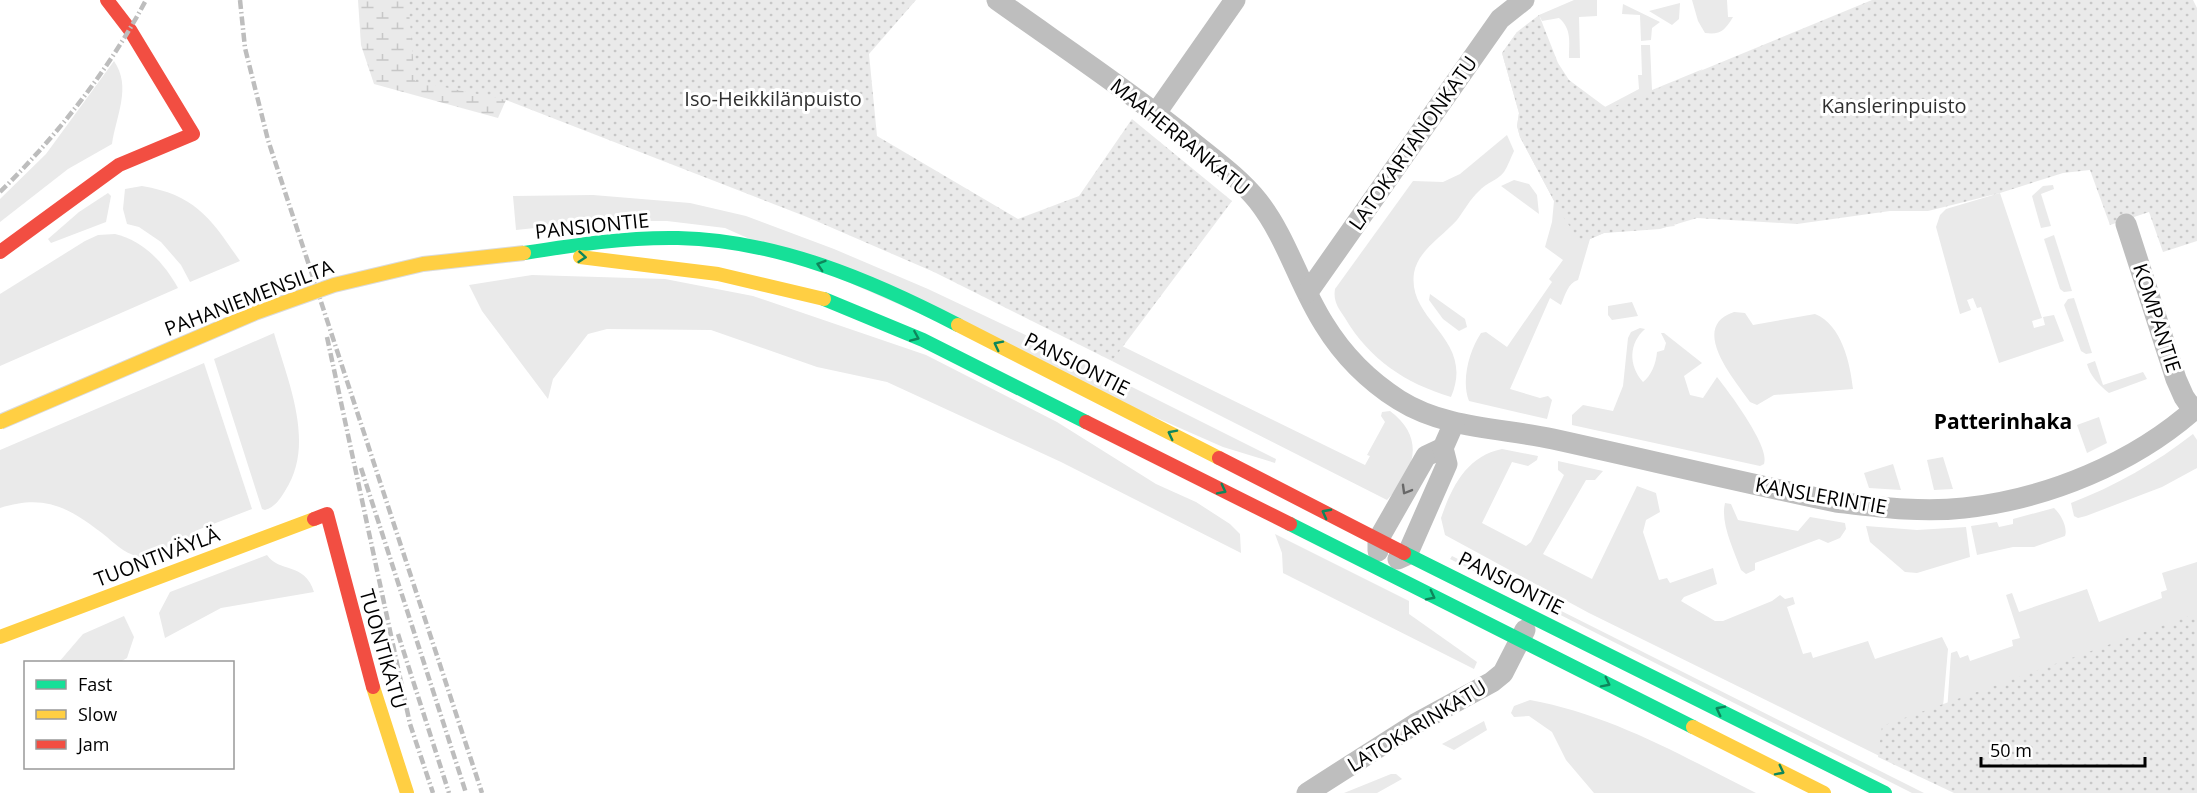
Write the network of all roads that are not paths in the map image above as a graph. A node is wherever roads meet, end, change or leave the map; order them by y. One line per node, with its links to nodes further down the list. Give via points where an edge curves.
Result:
1 (107, 0): 7 (main road, via 130,30 192,134 119,165)
2 (997, 0): 5 (street, MAAHERRANKATU)
3 (1234, 0): 5 (street)
4 (1524, 0): 9 (street, LATOKARTANONKATU, via 1500,19)
5 (1156, 113): 9 (street, MAAHERRANKATU, via 1235,176 1259,202)
6 (2126, 224): 10 (street, KOMPANTIE, via 2176,379)
7 (0, 252)
8 (524, 253): 11 (main road, PAHANIEMENSILTA, bridge, via 423,264 324,288 255,313); 15 (main road, PANSIONTIE, one-way to 8, via 941,316 846,273 743,246 679,238 611,240); 17 (main road, PANSIONTIE, one-way to 17, via 738,278 833,302 923,340)
9 (1308, 292): 12 (street, MAAHERRANKATU, via 1323,323 1367,376 1400,401)
10 (2195, 408): 12 (street, KANSLERINTIE, via 2123,458 2074,480 2005,501 1936,509 1836,502 1553,439)
11 (0, 422)
12 (1454, 423): 13 (street)
13 (1443, 448): 15 (street, one-way to 15, via 1426,456); 16 (street, via 1446,464)
14 (327, 514): 19 (main road, TUONTIVÄYLÄ); 21 (main road, TUONTIKATU, via 351,614)
15 (1378, 540): 16 (main road, PANSIONTIE); 17 (street)
16 (1407, 555): 17 (street); 18 (main road, PANSIONTIE)
17 (1379, 569): 20 (main road, PANSIONTIE, one-way to 20)
18 (1533, 616): 20 (street, LATOKARINKATU); 24 (main road, PANSIONTIE, one-way to 18)
19 (0, 637)
20 (1520, 640): 22 (street, LATOKARINKATU, via 1503,673 1492,682 1414,724); 23 (main road, PANSIONTIE, one-way to 23)
21 (407, 793)
22 (1307, 793)
23 (1824, 793)
24 (1885, 793)

